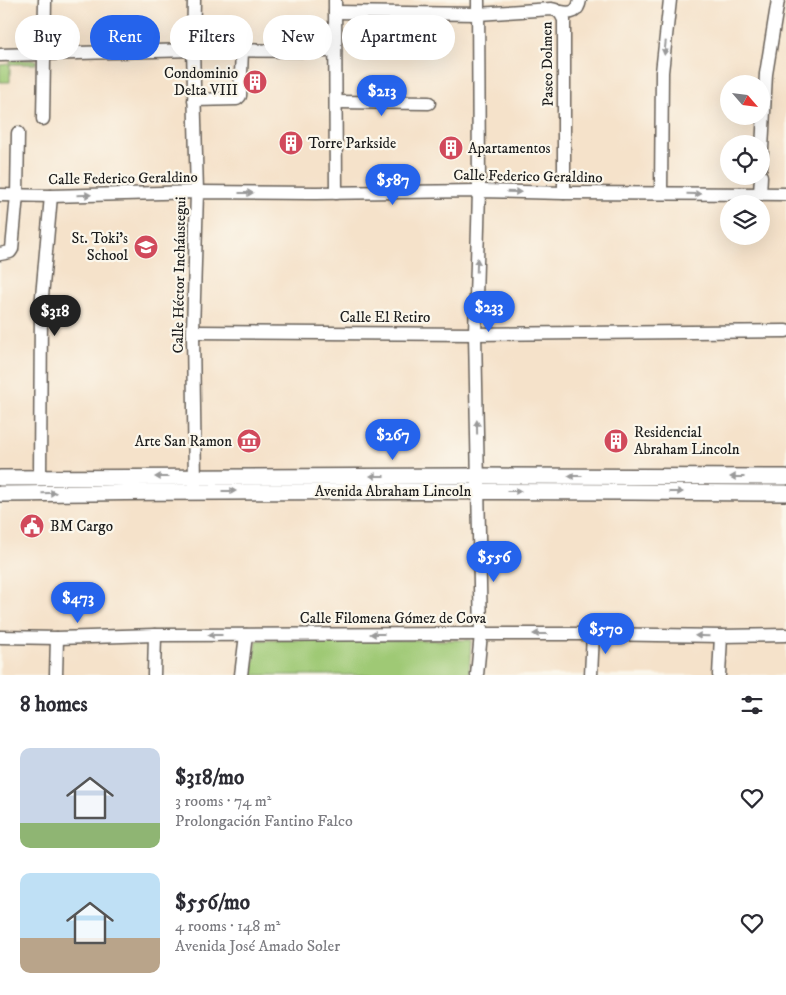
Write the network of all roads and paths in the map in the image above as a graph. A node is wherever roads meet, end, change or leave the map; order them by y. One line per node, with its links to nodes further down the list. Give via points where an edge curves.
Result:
1 (45, 0): 10 (street)
2 (194, 0): 11 (street, Calle Héctor Incháustegui)
3 (478, 0): 9 (street)
4 (580, 0): 8 (street, via 575,12)
5 (670, 0): 32 (street, one-way to 32, via 662,72)
6 (778, 0): 26 (street, via 766,74)
7 (335, 6): 9 (street, Paseo Dolmen); 14 (street)
8 (561, 12): 9 (street, Paseo Dolmen, via 551,9); 31 (street, Paseo Dolmen, via 564,20)
9 (478, 14): 28 (street)
10 (45, 15)
11 (194, 15)
12 (253, 50): 14 (street)
13 (170, 51): 15 (street)
14 (335, 51): 22 (street)
15 (80, 54)
16 (0, 55): 17 (street)
17 (15, 55)
18 (44, 60): 24 (street)
19 (193, 60): 21 (street, Calle Héctor Incháustegui)
20 (242, 60): 21 (street, via 240,96 237,99)
21 (194, 100): 29 (street, Calle Héctor Incháustegui)
22 (336, 102): 23 (street); 30 (street)
23 (429, 104)
24 (43, 119)
25 (18, 133): 36 (street)
26 (763, 135)
27 (760, 185): 33 (street)
28 (479, 191): 30 (street, Calle Federico Geraldino); 31 (street, Calle Federico Geraldino, one-way to 31); 41 (street, one-way to 28)
29 (197, 192): 30 (street, Calle Federico Geraldino, one-way to 30); 37 (street, Calle Federico Geraldino, one-way to 29); 40 (street, Calle Héctor Incháustegui)
30 (336, 193)
31 (564, 193): 32 (street, Calle Federico Geraldino)
32 (661, 193): 33 (street, Calle Federico Geraldino, one-way to 33)
33 (760, 194): 34 (street, Calle Federico Geraldino)
34 (786, 194)
35 (0, 195): 36 (street, Calle Federico Geraldino)
36 (17, 195): 37 (street, Calle Federico Geraldino); 38 (street, via 12,249)
37 (51, 196): 42 (street, via 41,308)
38 (0, 254)
39 (786, 331): 41 (street, Calle El Retiro)
40 (193, 332): 41 (street, Calle El Retiro); 46 (street, Calle Héctor Incháustegui)
41 (475, 334): 45 (street, one-way to 41)
42 (40, 477): 43 (main road, Avenida Abraham Lincoln); 46 (main road, Avenida Abraham Lincoln, one-way to 42)
43 (0, 478)
44 (786, 478): 45 (main road, Avenida Abraham Lincoln, one-way to 45)
45 (478, 483): 46 (main road, Avenida Abraham Lincoln); 47 (main road, Avenida Abraham Lincoln, one-way to 47); 50 (street)
46 (195, 484): 48 (main road, Avenida Abraham Lincoln, one-way to 46)
47 (786, 493)
48 (0, 494)
49 (246, 634): 50 (street, Calle Filomena Gómez de Cova, one-way to 49); 52 (street, Calle Filomena Gómez de Cova, one-way to 52); 59 (street)
50 (481, 634): 51 (street, Calle Filomena Gómez de Cova, one-way to 50); 60 (street)
51 (593, 634): 53 (street, Calle Filomena Gómez de Cova, one-way to 51); 61 (street)
52 (155, 635): 56 (street, Calle Filomena Gómez de Cova); 58 (street)
53 (721, 636): 54 (street, Calle Filomena Gómez de Cova); 62 (street)
54 (786, 636)
55 (0, 637): 56 (street, Calle Filomena Gómez de Cova)
56 (57, 638): 57 (street)
57 (56, 675)
58 (154, 675)
59 (241, 675)
60 (477, 675)
61 (592, 675)
62 (718, 675)

